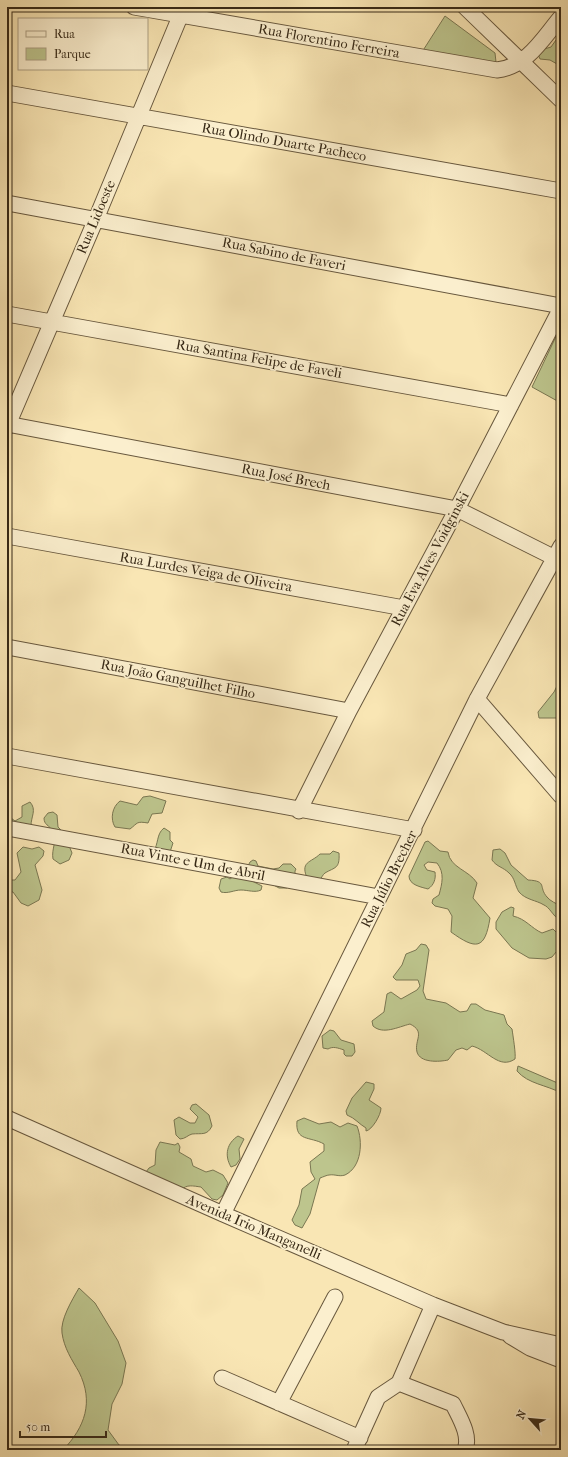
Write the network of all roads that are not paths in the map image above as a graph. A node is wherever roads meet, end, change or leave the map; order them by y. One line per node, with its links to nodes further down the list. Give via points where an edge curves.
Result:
1 (134, 7): 3 (street, Rua Florentino Ferreira)
2 (465, 7): 5 (street)
3 (182, 11): 5 (street, Rua Florentino Ferreira, via 497,70 508,69); 8 (street, Rua Lidoeste)
4 (561, 17): 5 (street)
5 (522, 62): 7 (street)
6 (7, 93): 8 (street, Rua Olindo Duarte Pacheco)
7 (561, 100)
8 (138, 116): 9 (street, Rua Olindo Duarte Pacheco); 11 (street, Rua Lidoeste)
9 (561, 191)
10 (7, 203): 11 (street, Rua Sabino de Faveri)
11 (96, 219): 12 (street, Rua Sabino de Faveri); 14 (street, Rua Lidoeste)
12 (561, 307): 15 (street, Rua Eva Alves Voidginski)
13 (7, 314): 14 (street, Rua Santina Felipe de Faveli)
14 (52, 322): 15 (street, Rua Santina Felipe de Faveli); 16 (street, Rua Lidoeste)
15 (511, 405): 17 (street, Rua Eva Alves Voidginski)
16 (7, 425): 17 (street, Rua José Brech)
17 (457, 509): 19 (street, Rua José Brech); 20 (street, Rua Eva Alves Voidginski)
18 (7, 536): 20 (street, Rua Lurdes Veiga de Oliveira)
19 (558, 552): 22 (street, Rua Júlio Brecher)
20 (404, 608): 23 (street, Rua Eva Alves Voidginski)
21 (7, 647): 23 (street, Rua João Ganguilhet Filho)
22 (477, 699): 25 (street); 28 (street, Rua Júlio Brecher)
23 (349, 711): 26 (street, Rua Eva Alves Voidginski)
24 (7, 756): 26 (street)
25 (561, 796)
26 (299, 811): 28 (street)
27 (7, 828): 29 (street, Rua Vinte e Um de Abril)
28 (414, 830): 29 (street, Rua Júlio Brecher)
29 (379, 897): 31 (street, Rua Júlio Brecher)
30 (7, 1118): 31 (street, Avenida Irio Manganelli)
31 (223, 1214): 33 (street, Avenida Irio Manganelli)
32 (335, 1297): 39 (street)
33 (433, 1305): 34 (street, Avenida Irio Manganelli); 38 (street)
34 (503, 1332): 35 (street, Avenida Irio Manganelli); 36 (street, Avenida Irio Manganelli, via 530,1348)
35 (561, 1345)
36 (561, 1360)
37 (222, 1378): 39 (street)
38 (399, 1383): 40 (street, via 378,1397); 41 (street, via 453,1404 465,1428)
39 (279, 1403): 40 (street)
40 (357, 1444)
41 (465, 1450)

